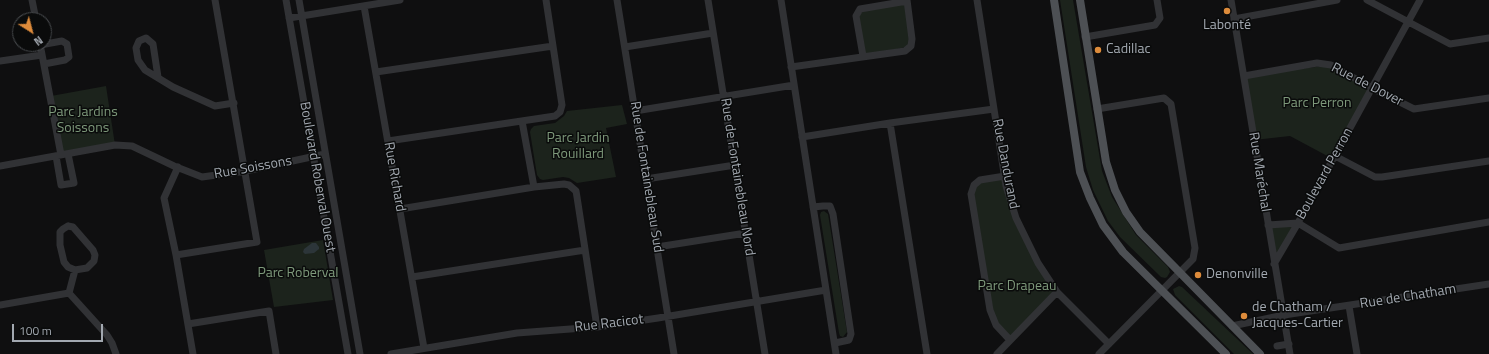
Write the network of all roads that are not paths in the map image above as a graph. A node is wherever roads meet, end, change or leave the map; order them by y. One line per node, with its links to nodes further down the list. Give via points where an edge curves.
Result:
1 (32, 0): 20 (street)
2 (215, 0): 44 (street)
3 (286, 0): 22 (street, Boulevard Roberval Ouest)
4 (299, 0): 21 (street, Boulevard Roberval Ouest)
5 (400, 0): 19 (street)
6 (546, 0): 29 (street)
7 (617, 0): 30 (street, Rue de Fontainebleau Sud)
8 (708, 0): 25 (street, Rue de Fontainebleau Nord)
9 (781, 0): 36 (street)
10 (907, 0): 33 (street, via 860,10 856,16); 33 (street, via 911,46 905,51)
11 (977, 0): 46 (street, Rue Dandurand)
12 (1054, 0): 79 (main road, via 1080,172 1103,224 1123,252)
13 (1080, 0): 26 (main road)
14 (1157, 0): 26 (street, via 1160,18 1154,25)
15 (1231, 0): 23 (street, Rue Maréchal)
16 (1337, 0): 23 (street)
17 (1367, 0): 24 (street)
18 (1420, 0): 24 (street, Boulevard Perron)
19 (364, 6): 21 (street); 37 (street, Rue Richard)
20 (34, 12)
21 (302, 16): 22 (street); 52 (street, Boulevard Roberval Ouest)
22 (289, 18): 54 (street, Boulevard Roberval Ouest)
23 (1234, 18): 38 (street, Rue Maréchal)
24 (1408, 22): 27 (street, via 1450,44); 41 (street, Boulevard Perron)
25 (714, 33): 30 (street); 42 (street, Rue de Fontainebleau Nord)
26 (1085, 37): 45 (main road)
27 (1489, 38)
28 (52, 43): 35 (street, via 62,41 67,44 69,57)
29 (553, 46): 37 (street); 48 (street, via 562,108 555,116)
30 (625, 47): 47 (street, Rue de Fontainebleau Sud)
31 (41, 52): 32 (street)
32 (42, 55): 34 (street); 35 (street)
33 (863, 56): 36 (street)
34 (0, 60)
35 (44, 64): 53 (street)
36 (791, 67): 40 (street)
37 (376, 72): 51 (street, Rue Richard)
38 (1244, 76): 41 (street, Rue de Dover, via 1317,63 1330,65); 68 (street, Rue Maréchal)
39 (158, 77): 39 (street, via 153,44 146,38 139,41 136,48 138,60 145,70); 44 (street, via 173,88 215,106)
40 (794, 85): 42 (street); 50 (street)
41 (1372, 88): 43 (street, Rue de Dover, via 1414,109); 55 (street, Boulevard Perron)
42 (724, 97): 47 (street); 57 (street, Rue de Fontainebleau Nord)
43 (1489, 98)
44 (234, 103): 60 (street)
45 (1097, 109): 75 (main road, via 1106,162 1115,190 1126,212 1140,232); 75 (street, via 1164,98 1171,104 1195,248 1193,259)
46 (994, 110): 49 (street); 61 (street, Rue Dandurand)
47 (635, 111): 62 (street, Rue de Fontainebleau Sud)
48 (522, 121): 51 (street); 63 (street)
49 (890, 124): 50 (street); 105 (street)
50 (802, 137): 64 (street)
51 (388, 141): 65 (street, Rue Richard)
52 (325, 154): 54 (street, Rue Soissons); 100 (street, Boulevard Roberval Ouest)
53 (62, 155): 58 (street, Rue Soissons); 59 (street, Rue Soissons, via 115,145 132,146)
54 (313, 156): 60 (street, Rue Soissons); 99 (street, Boulevard Roberval Ouest)
55 (1335, 156): 56 (street, via 1375,177); 67 (street, Boulevard Perron)
56 (1489, 161)
57 (735, 165): 62 (street); 69 (street, Rue de Fontainebleau Nord)
58 (0, 166)
59 (178, 168): 60 (street, Rue Soissons, via 202,176); 72 (street, via 164,198)
60 (246, 171): 72 (street, via 257,242)
61 (1005, 176): 80 (street, Rue Dandurand, via 1016,218 1038,263); 90 (street, via 980,180 974,185 971,194 990,310 996,324)
62 (646, 180): 70 (street, Rue de Fontainebleau Sud)
63 (534, 187): 65 (street); 71 (street, via 564,184 573,187 577,197)
64 (813, 207): 78 (street); 91 (street, via 830,206 833,210 851,334 849,340)
65 (400, 209): 76 (street, Rue Richard)
66 (1489, 222): 67 (street, via 1339,248)
67 (1298, 223): 68 (street); 73 (street, Boulevard Perron)
68 (1268, 225): 73 (street, Rue Maréchal)
69 (746, 233): 70 (street); 82 (street, Rue de Fontainebleau Nord)
70 (657, 247): 85 (street, Rue de Fontainebleau Sud)
71 (585, 250): 76 (street); 89 (street)
72 (176, 255): 87 (street)
73 (1274, 264): 86 (street, Rue Maréchal)
74 (75, 270): 74 (street, via 87,268 94,261 95,255 73,227 68,226 60,232 60,245 64,262); 81 (street)
75 (1180, 271): 79 (street); 88 (main road)
76 (412, 277): 95 (street, Rue Richard)
77 (1489, 284): 84 (street, Rue de Chatham)
78 (826, 290): 82 (street, Rue Racicot); 91 (street)
79 (1162, 290): 92 (street); 108 (main road)
80 (1058, 292): 90 (street); 92 (street, Rue Dandurand)
81 (69, 293): 83 (street); 96 (street, via 107,335)
82 (757, 301): 85 (street, Rue Racicot); 103 (street, Rue de Fontainebleau Nord)
83 (0, 306)
84 (1349, 306): 86 (street, Rue de Chatham); 111 (street)
85 (668, 316): 89 (street, Rue Racicot); 102 (street, Rue de Fontainebleau Sud)
86 (1284, 316): 88 (street, Rue de Chatham); 93 (street, Rue Maréchal)
87 (188, 324): 97 (street); 98 (street, via 269,311)
88 (1232, 326): 109 (main road)
89 (597, 327): 95 (street, Rue Racicot, via 517,333)
90 (1010, 340): 106 (street)
91 (835, 343): 104 (street)
92 (1109, 344): 107 (street)
93 (1289, 344): 94 (street); 110 (street, Rue Maréchal)
94 (1277, 346)
95 (424, 348): 101 (street, Rue Racicot)
96 (116, 354)
97 (193, 354)
98 (276, 354)
99 (348, 354)
100 (360, 354)
101 (391, 354)
102 (674, 354)
103 (765, 354)
104 (836, 354)
105 (927, 354)
106 (997, 354)
107 (1100, 354)
108 (1226, 354)
109 (1260, 354)
110 (1290, 354)
111 (1357, 354)

